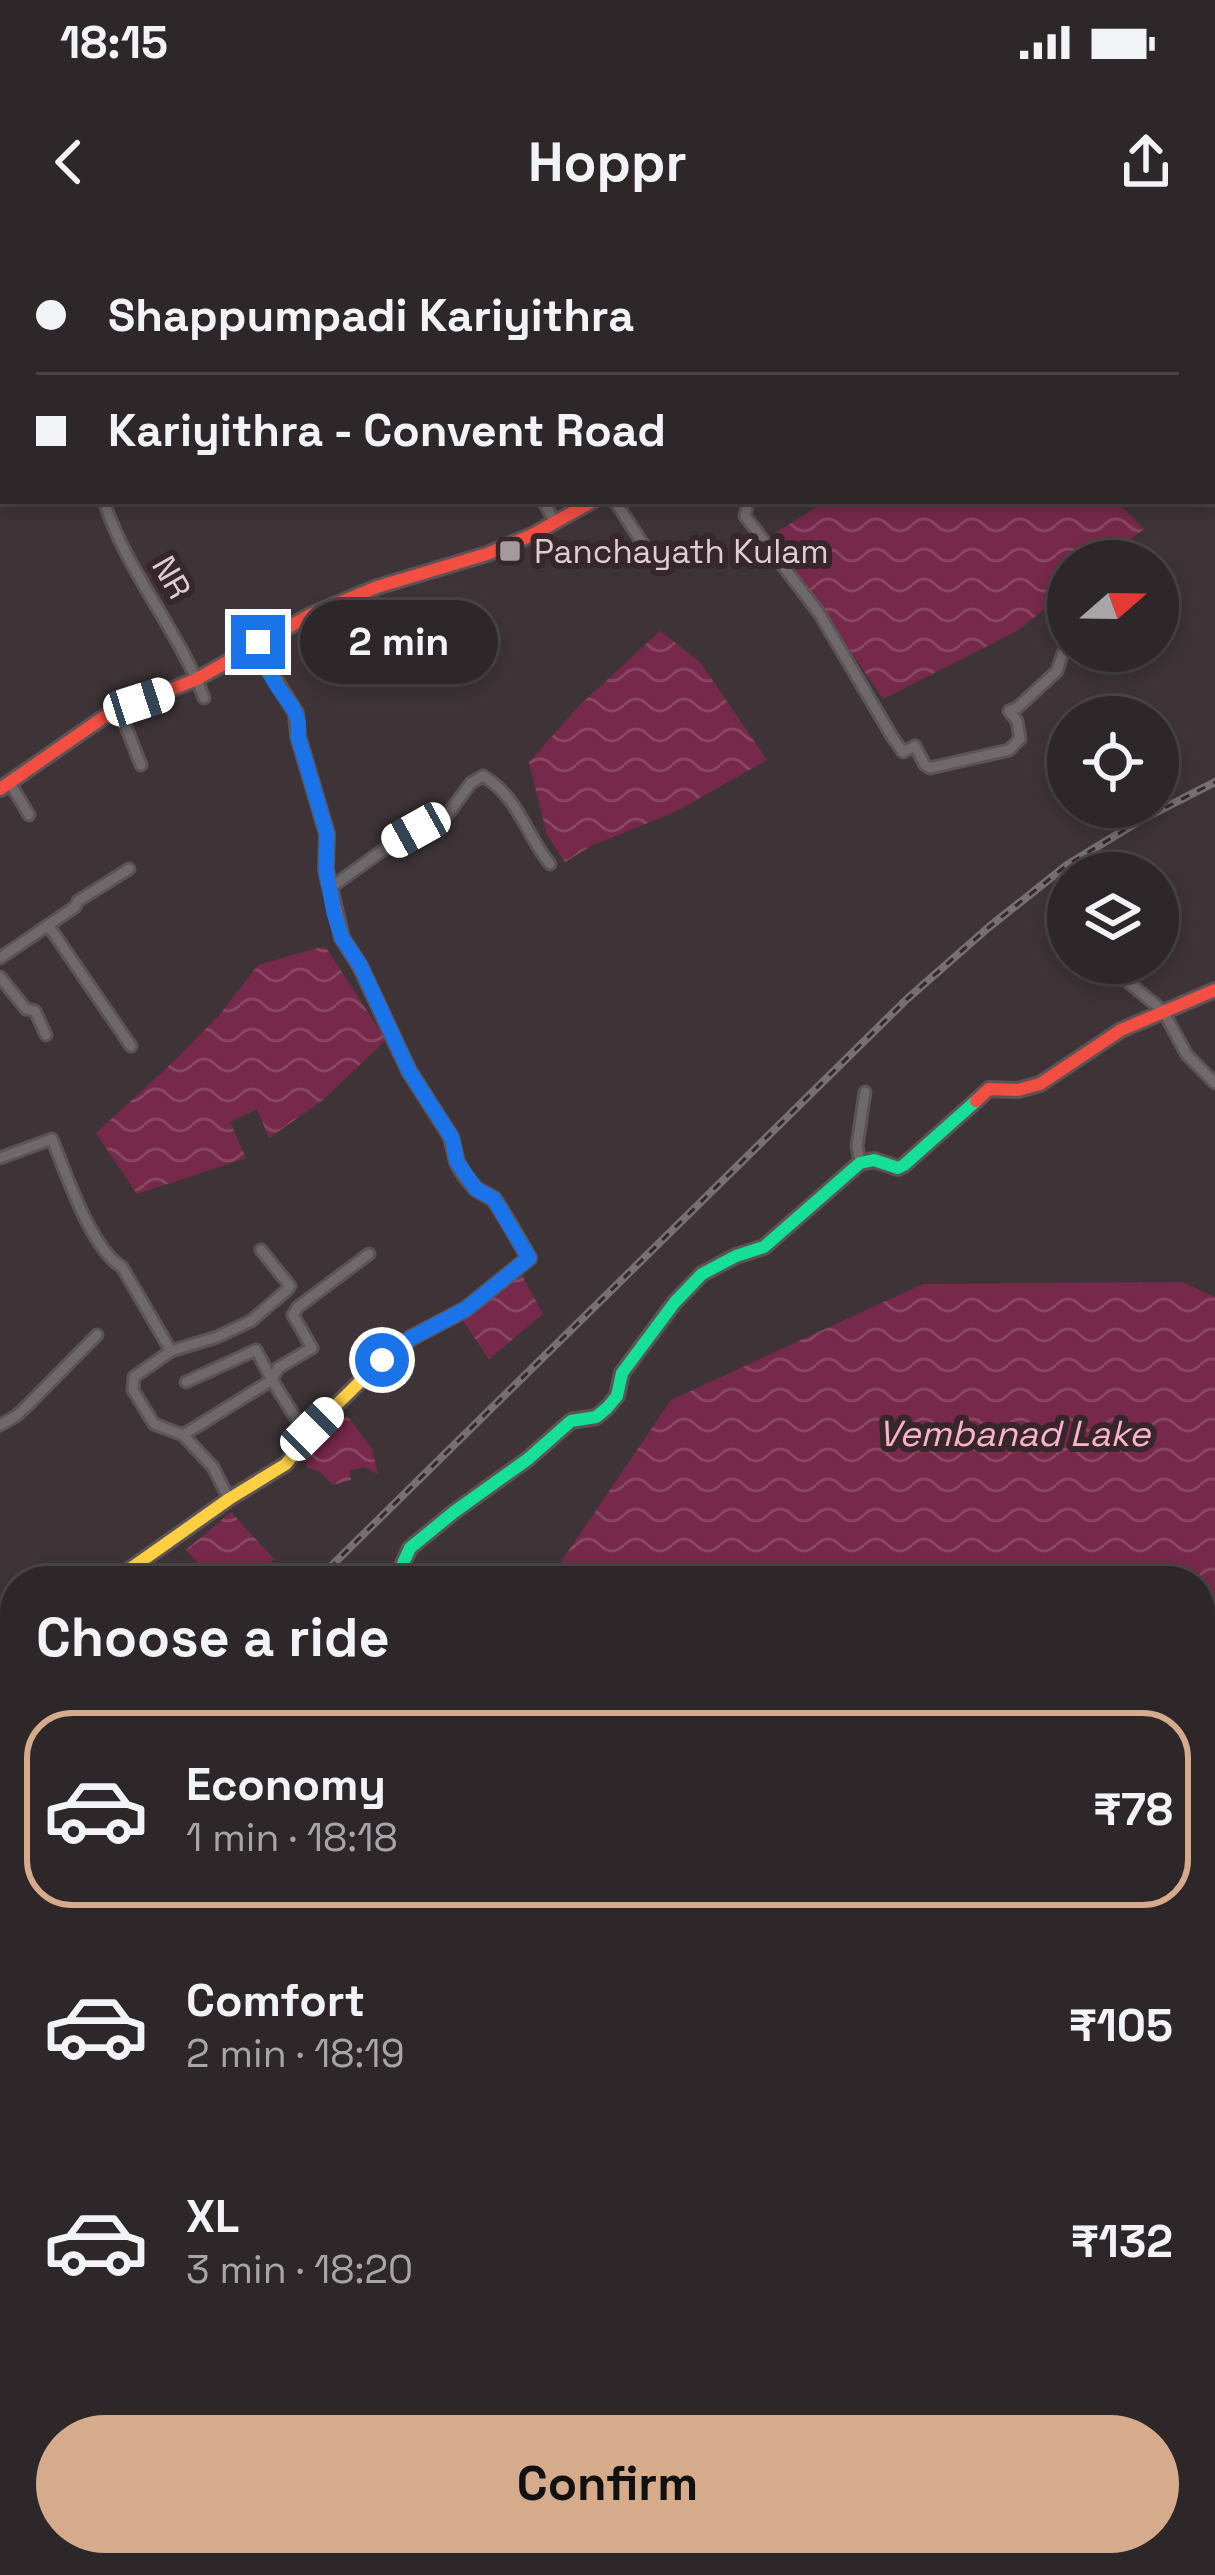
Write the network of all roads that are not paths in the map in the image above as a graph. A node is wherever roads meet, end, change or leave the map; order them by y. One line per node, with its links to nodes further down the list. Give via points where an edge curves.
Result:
1 (105, 504): 10 (street, NR)
2 (545, 504): 6 (street)
3 (588, 504): 6 (main road)
4 (617, 504): 7 (street, via 662,565)
5 (747, 504): 9 (street, via 745,517 819,613 893,738 903,752 915,746 930,768 1009,750 1020,739 1009,711)
6 (555, 522): 8 (main road, via 487,554 377,587)
7 (684, 548)
8 (258, 642): 10 (main road); 18 (main road, via 301,722 298,736 327,834)
9 (1056, 672)
10 (197, 679): 11 (street, NR); 12 (main road)
11 (204, 698)
12 (120, 712): 13 (street); 14 (main road)
13 (141, 765)
14 (5, 786): 15 (street)
15 (28, 815)
16 (550, 864): 18 (street, via 512,801 483,776 448,814)
17 (129, 869): 19 (street)
18 (330, 888): 39 (main road, via 342,938 452,1138 457,1162 494,1199 529,1258 382,1360)
19 (48, 925): 20 (street); 26 (street)
20 (0, 958)
21 (0, 977): 25 (street, via 35,1011)
22 (1130, 984): 24 (street)
23 (1215, 990): 24 (main road)
24 (1163, 1011): 27 (street, via 1186,1055); 30 (main road, via 1040,1084 989,1089 898,1168)
25 (46, 1035)
26 (131, 1046)
27 (1215, 1083)
28 (865, 1092): 30 (street)
29 (0, 1158): 34 (street, via 52,1139 82,1213)
30 (860, 1163): 42 (main road, via 764,1247 702,1274 596,1417 571,1421 410,1548)
31 (262, 1250): 34 (street, via 287,1290 251,1321)
32 (369, 1254): 35 (street, via 298,1307 293,1315 312,1348)
33 (97, 1335): 37 (street)
34 (171, 1351): 38 (street, via 134,1377 134,1390 154,1424)
35 (272, 1380): 36 (street, via 256,1350); 38 (street); 39 (street)
36 (186, 1382)
37 (0, 1425)
38 (183, 1435): 40 (street)
39 (307, 1436): 40 (main road, via 286,1464)
40 (229, 1499): 41 (main road)
41 (134, 1566)
42 (402, 1566)

